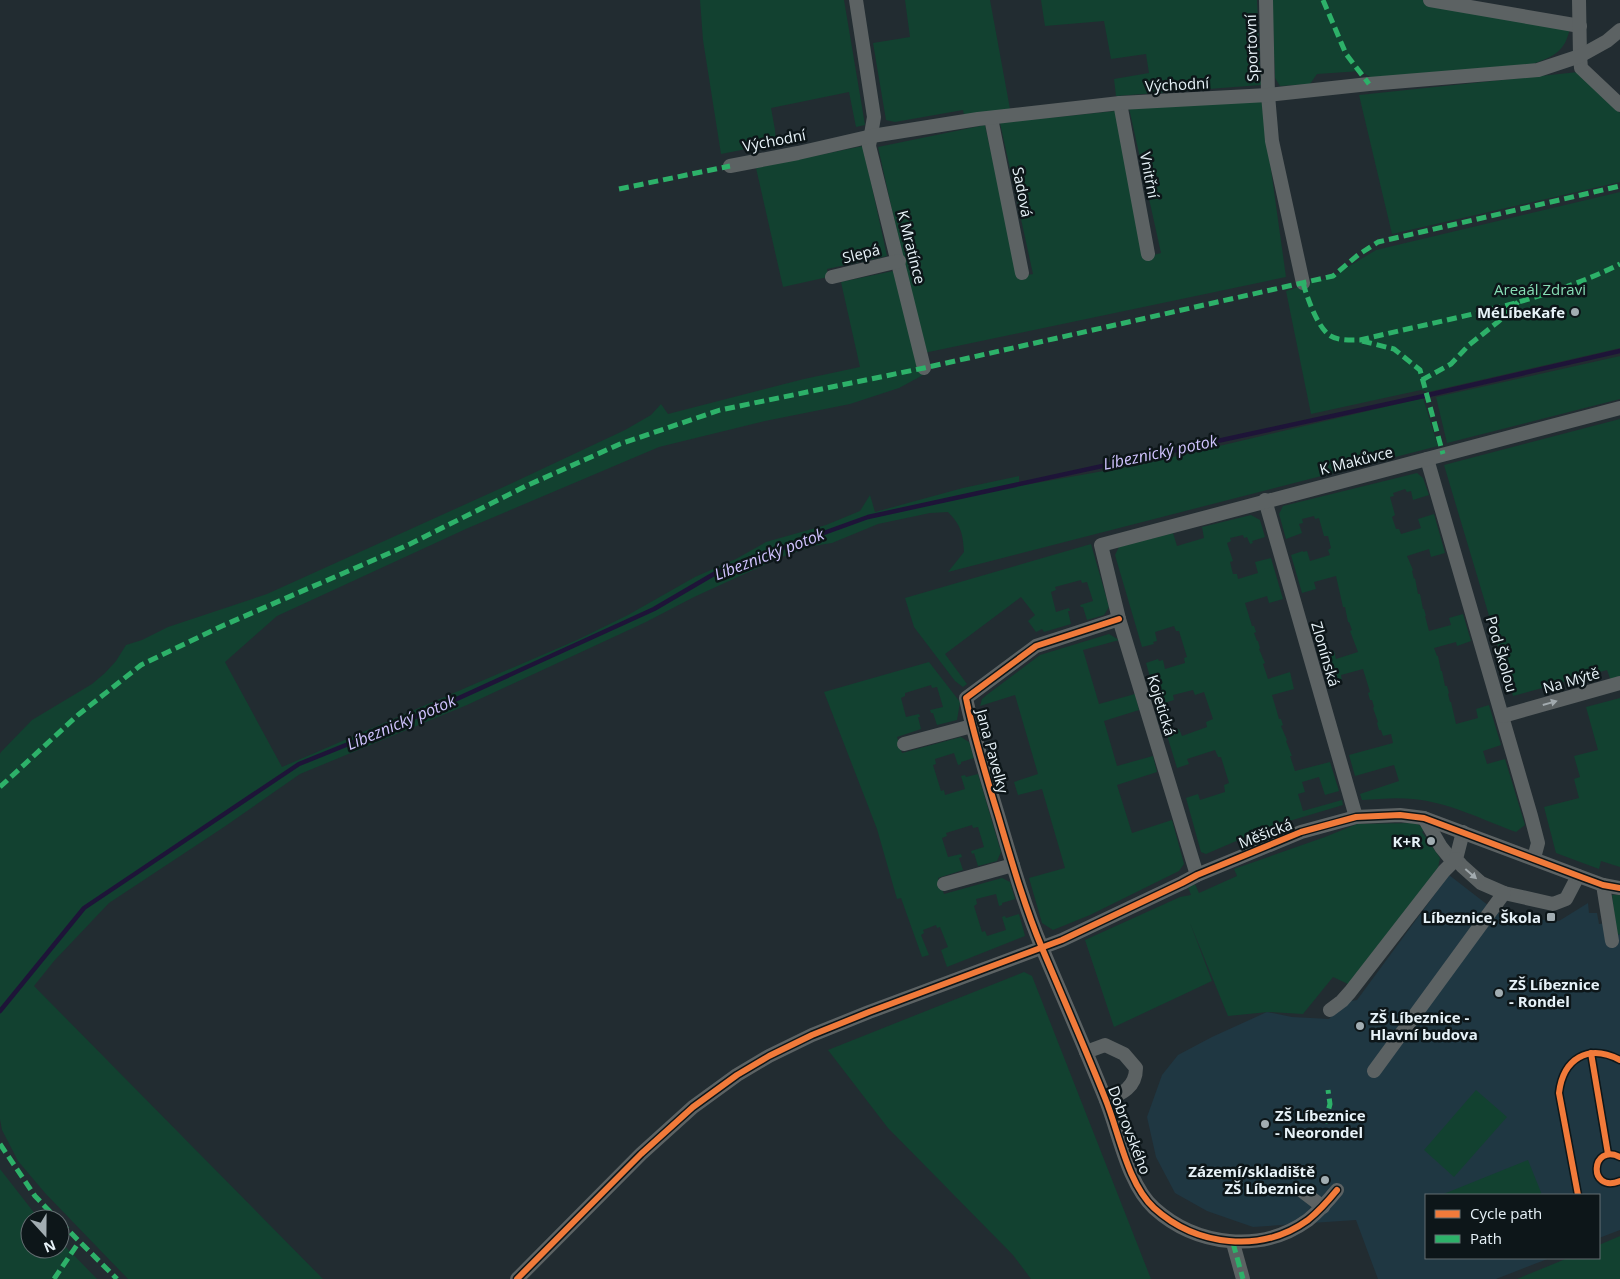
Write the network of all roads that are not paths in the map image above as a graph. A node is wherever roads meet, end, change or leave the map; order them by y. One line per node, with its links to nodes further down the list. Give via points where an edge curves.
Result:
1 (856, 0): 12 (street, K Mratínce, via 874,117)
2 (1266, 0): 8 (street, Sportovní)
3 (1430, 0): 5 (street)
4 (1580, 0): 5 (street)
5 (1580, 26): 7 (street)
6 (1620, 30): 7 (street, Východní)
7 (1580, 56): 8 (street, Východní, via 1538,70); 10 (street, via 1581,68)
8 (1268, 95): 9 (street, Východní); 18 (street, Sportovní, via 1272,140)
9 (1120, 103): 11 (street, Východní); 14 (street, Vnitřní)
10 (1620, 105)
11 (991, 118): 12 (street, Východní); 16 (street, Sadová)
12 (872, 136): 13 (street, Východní); 15 (street, K Mratínce, via 869,146)
13 (730, 166)
14 (1148, 254)
15 (898, 261): 17 (street, Slepá); 19 (street, K Mratínce)
16 (1022, 273)
17 (832, 278)
18 (1303, 283)
19 (924, 368)
20 (1620, 408): 21 (street, K Makůvce)
21 (1427, 459): 22 (street, K Makůvce); 26 (street, Pod Školou)
22 (1265, 500): 23 (street, K Makůvce); 29 (street, Zlonínská)
23 (1101, 544): 24 (street, Kojetická)
24 (1119, 619): 27 (street, Jana Pavelky, via 1036,646 966,698); 35 (street, Kojetická)
25 (1620, 683): 26 (street, Na Mýtě, one-way to 25)
26 (1503, 716): 32 (street, Pod Školou, via 1538,844)
27 (972, 726): 28 (street, Jana Pavelky); 34 (street, Jana Pavelky)
28 (904, 744)
29 (1356, 817): 30 (street, Měšická, via 1400,815); 35 (street, Měšická, via 1301,832)
30 (1424, 818): 31 (street, Měšická); 33 (street, via 1441,847 1450,858)
31 (1464, 832): 32 (street, Měšická); 33 (street)
32 (1534, 858): 36 (street, Měšická)
33 (1456, 859): 40 (street, one-way to 40, via 1481,883); 43 (street, via 1350,992)
34 (1013, 865): 37 (street); 42 (street, Jana Pavelky)
35 (1196, 874): 42 (street, Měšická)
36 (1578, 876): 38 (street, Měšická); 40 (street, via 1566,899 1553,904)
37 (944, 884)
38 (1603, 885): 39 (street, Měšická); 41 (street)
39 (1620, 888)
40 (1504, 893): 45 (street)
41 (1612, 940)
42 (1042, 948): 44 (street, Dobrovského); 51 (street, Měšická, via 812,1035 737,1075 692,1107 641,1154)
43 (1330, 1010)
44 (1086, 1052): 46 (street, Dobrovského); 46 (street, via 1105,1045 1124,1054 1136,1068 1136,1076 1129,1088)
45 (1374, 1071)
46 (1106, 1100): 50 (street, Dobrovského, via 1135,1181 1153,1207 1176,1225 1199,1235)
47 (1337, 1190): 49 (street, Dobrovského)
48 (1302, 1191): 49 (street)
49 (1323, 1207): 50 (street, Dobrovského, via 1306,1221 1277,1236)
50 (1233, 1243): 52 (street)
51 (517, 1279)
52 (1243, 1279)

